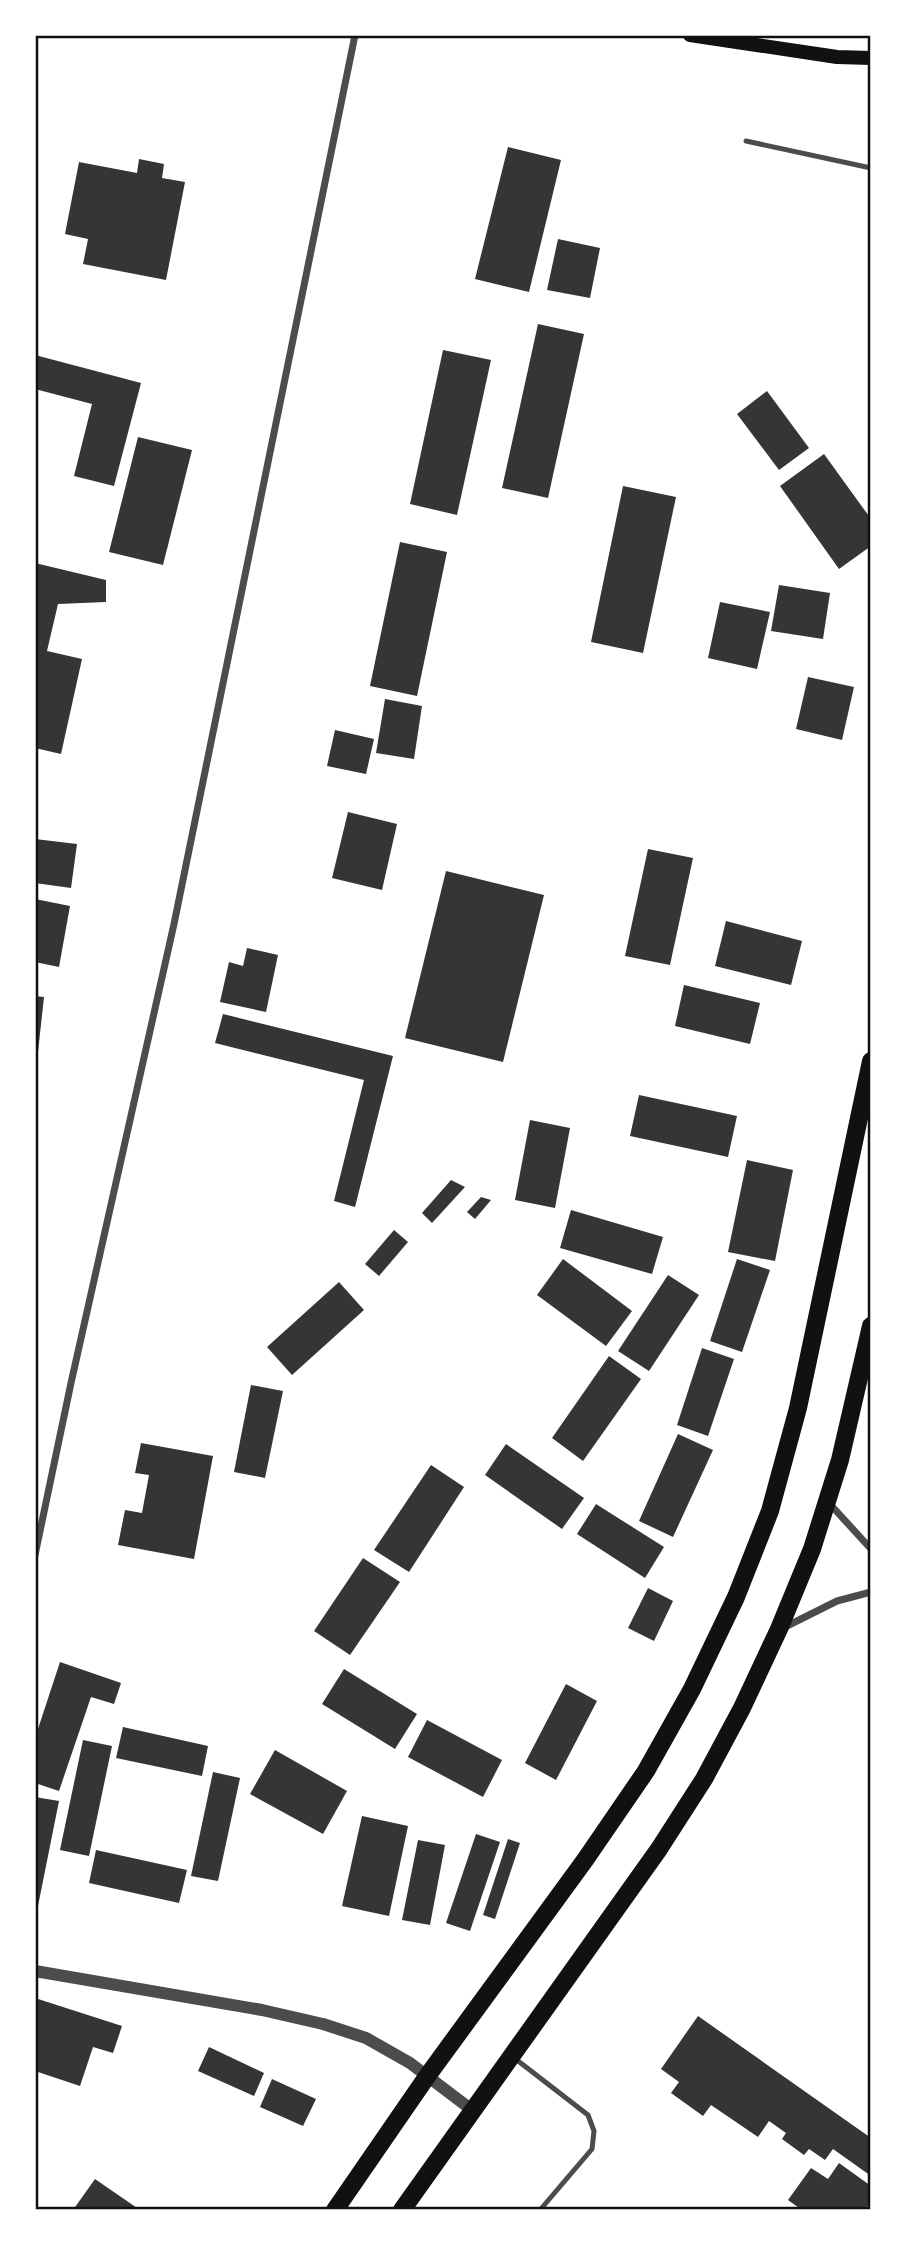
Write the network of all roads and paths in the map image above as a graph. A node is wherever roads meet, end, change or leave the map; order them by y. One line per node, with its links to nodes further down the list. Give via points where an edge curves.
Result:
1 (355, 35): 12 (street, via 174,924)
2 (690, 35): 3 (main road)
3 (837, 57): 4 (main road); 5 (main road)
4 (871, 58)
5 (871, 66)
6 (746, 141): 7 (lane)
7 (871, 168)
8 (871, 1061): 17 (main road, via 799,1408 769,1511 736,1597 646,1771)
9 (871, 1326): 10 (main road)
10 (827, 1500): 11 (street); 14 (main road)
11 (871, 1549)
12 (35, 1555)
13 (871, 1592): 14 (street, via 837,1601)
14 (779, 1629): 16 (main road, via 704,1779)
15 (35, 1971): 17 (street, via 323,2024 366,2038)
16 (512, 2056): 18 (main road); 21 (lane, via 588,2115 594,2131 593,2148)
17 (428, 2075): 18 (street); 19 (main road)
18 (472, 2110): 20 (main road)
19 (335, 2210)
20 (402, 2210)
21 (540, 2210)

